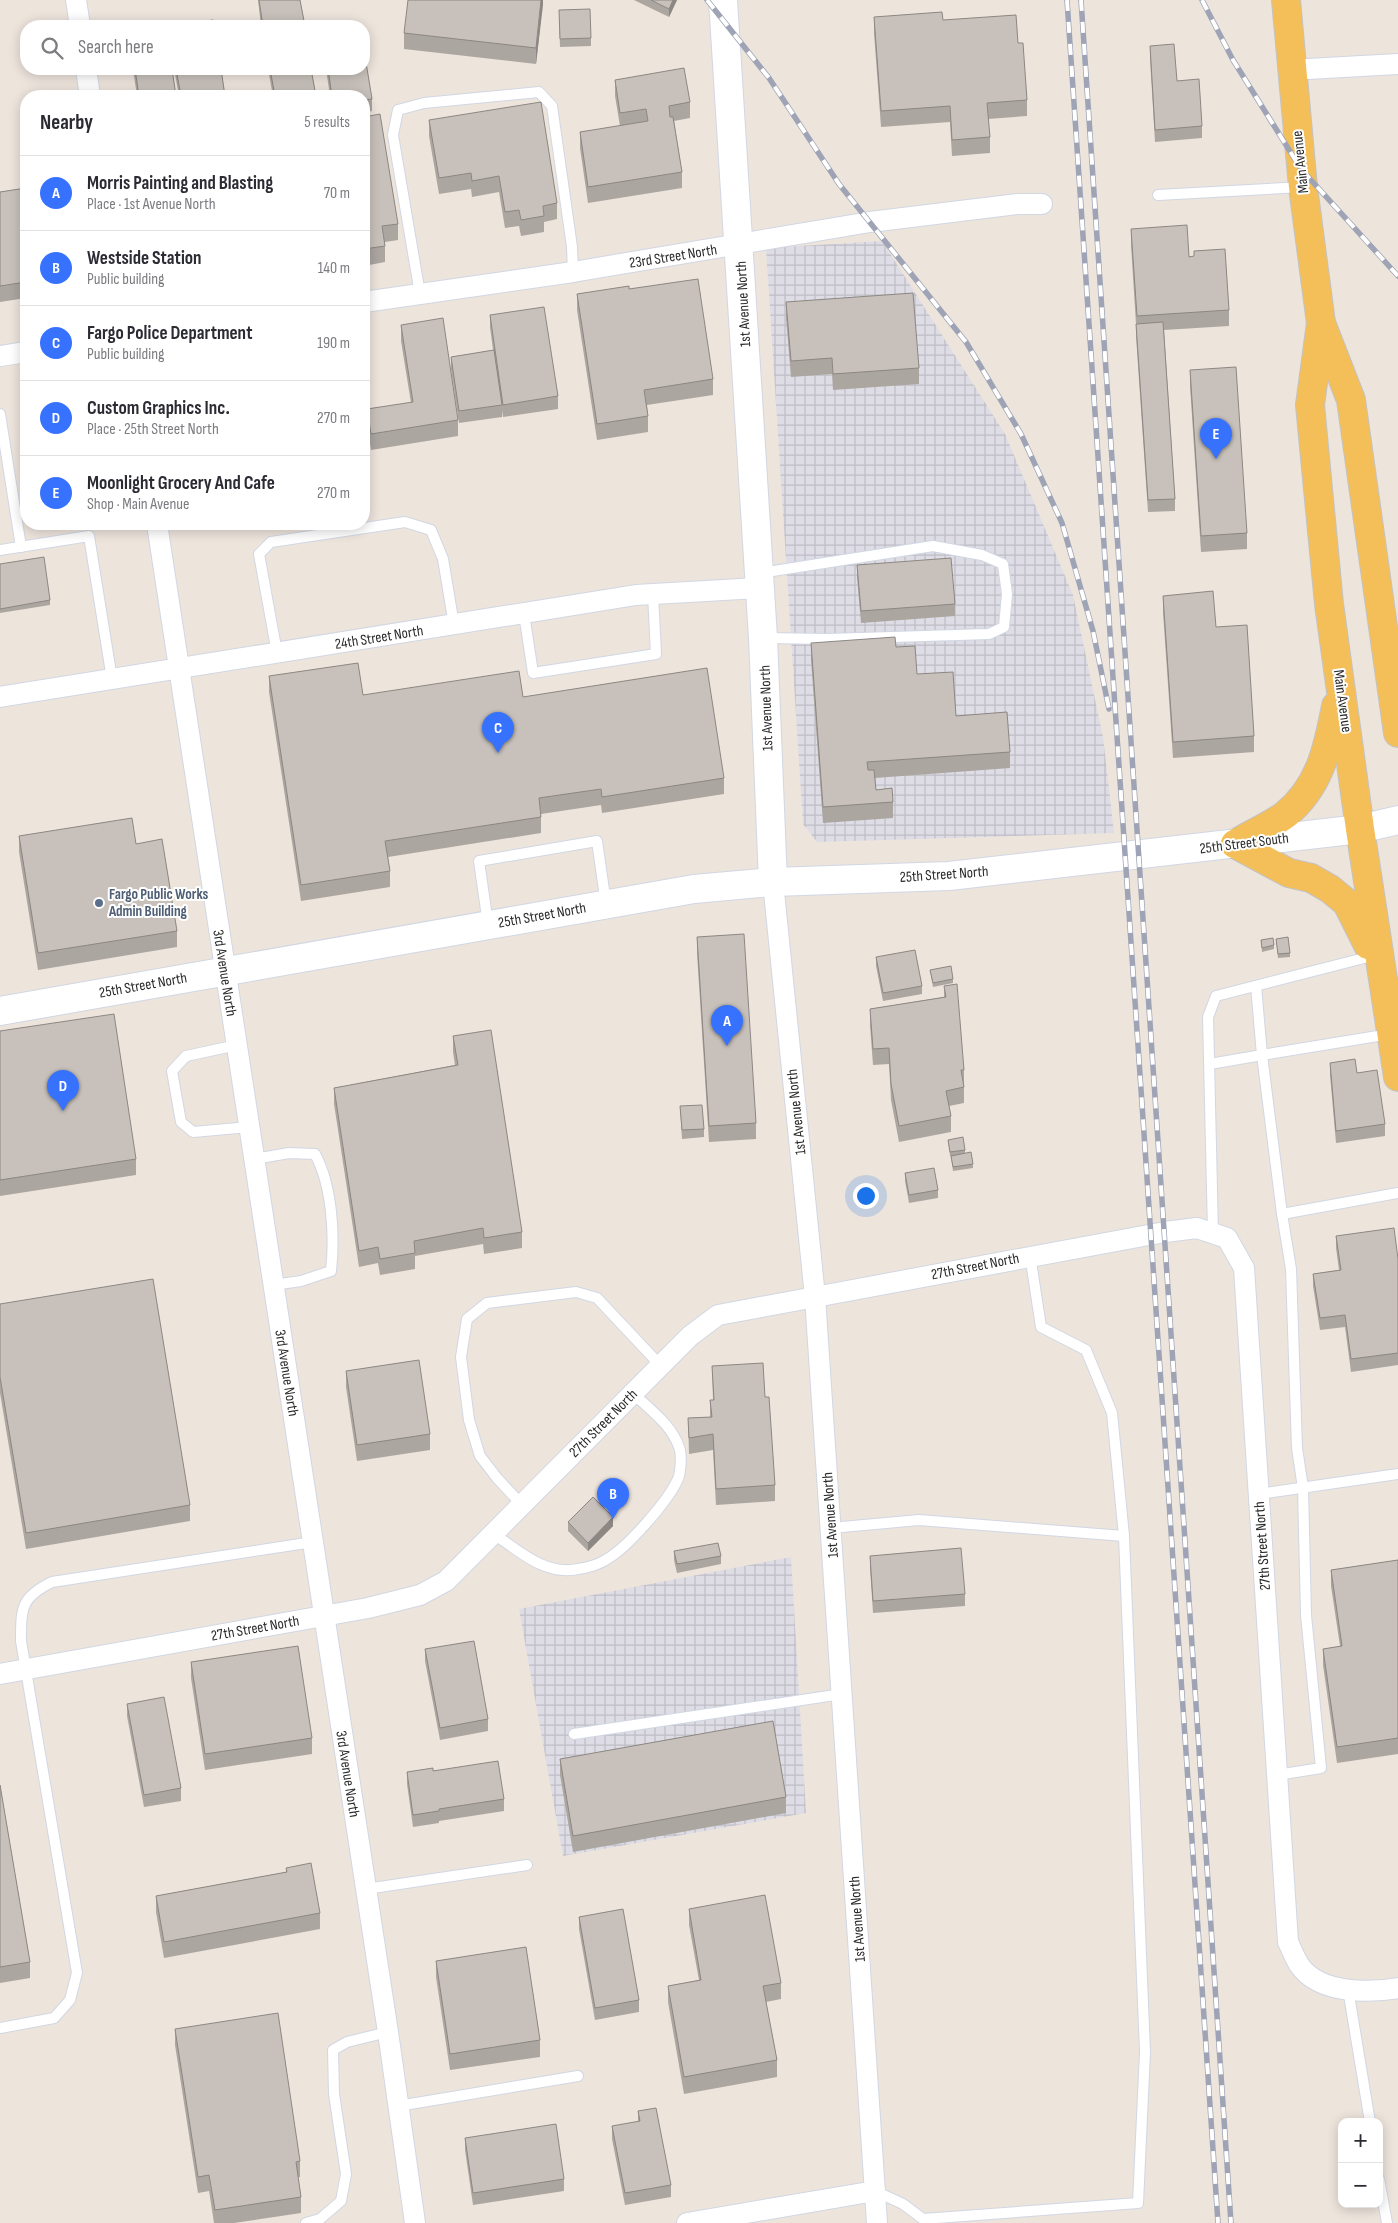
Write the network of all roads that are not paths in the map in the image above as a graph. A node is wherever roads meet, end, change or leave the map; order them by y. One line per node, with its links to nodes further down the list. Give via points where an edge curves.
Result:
1 (76, 0): 4 (street)
2 (723, 0): 12 (main road, 1st Avenue North)
3 (1286, 0): 6 (main road, Main Avenue)
4 (79, 20)
5 (1398, 64): 6 (street)
6 (1290, 70): 9 (main road, Main Avenue)
7 (87, 75): 8 (street)
8 (89, 90)
9 (1302, 187): 10 (lane); 16 (main road, Main Avenue)
10 (1158, 195)
11 (1042, 204): 12 (street, 23rd Street North, via 870,222)
12 (739, 245): 13 (street, 23rd Street North); 25 (main road, 1st Avenue North)
13 (573, 272): 14 (street, 23rd Street North); 14 (lane, via 552,106 539,92 424,103 398,110 392,135)
14 (420, 294): 15 (street, 23rd Street North)
15 (370, 301)
16 (1321, 323): 33 (main road, Main Avenue, via 1310,405 1329,604); 35 (main road, Main Avenue, via 1352,400)
17 (20, 353): 18 (street)
18 (0, 356)
19 (0, 414): 23 (lane)
20 (370, 527): 28 (lane, via 405,522 431,530 443,559)
21 (158, 530): 31 (street, 3rd Avenue North)
22 (351, 530): 30 (lane, via 271,542 259,554)
23 (21, 547): 24 (lane); 32 (lane, via 89,536)
24 (0, 550)
25 (758, 581): 26 (street, 24th Street North); 29 (main road, 1st Avenue North); 29 (lane, via 933,546 982,554 1003,564 1007,594 1004,627 990,634 828,640)
26 (653, 594): 27 (street, 24th Street North); 27 (lane, via 656,654 533,673)
27 (524, 614): 28 (street, 24th Street North)
28 (454, 625): 30 (street, 24th Street North)
29 (762, 638): 40 (main road, 1st Avenue North)
30 (277, 653): 31 (street, 24th Street North)
31 (179, 669): 32 (street, 24th Street North); 44 (street, 3rd Avenue North)
32 (112, 679): 34 (street, 24th Street North)
33 (1340, 682): 37 (main road, Main Avenue); 38 (main road, via 1329,741 1314,783 1284,816)
34 (0, 697)
35 (1397, 719)
36 (1398, 820): 37 (main road, 25th Street South)
37 (1360, 829): 38 (main road, 25th Street South); 46 (main road, Main Avenue)
38 (1235, 844): 39 (main road, 25th Street South); 43 (main road, via 1289,873 1311,878 1347,903 1363,931)
39 (1089, 861): 40 (main road, 25th Street North, via 949,876)
40 (773, 882): 41 (main road, 25th Street North, via 694,889); 60 (street, 1st Avenue North)
41 (606, 904): 42 (main road, 25th Street North); 42 (lane, via 597,841 489,859 479,861)
42 (488, 925): 44 (main road, 25th Street North)
43 (1372, 956): 45 (lane); 46 (main road)
44 (225, 971): 47 (main road, 25th Street North); 49 (street, 3rd Avenue North)
45 (1256, 986): 50 (lane); 51 (lane, via 1216,996 1208,1017)
46 (1384, 988): 48 (main road, Main Avenue)
47 (0, 1011)
48 (1391, 1033): 50 (lane); 52 (main road, Main Avenue)
49 (236, 1044): 53 (street, 3rd Avenue North); 53 (lane, via 186,1056 172,1071 181,1122 193,1132)
50 (1262, 1055): 51 (lane); 56 (lane)
51 (1210, 1064): 57 (lane)
52 (1398, 1077)
53 (249, 1127): 54 (street, 3rd Avenue North)
54 (254, 1159): 59 (street, 3rd Avenue North); 59 (lane, via 289,1153 315,1154 324,1170 334,1244 330,1271 301,1281)
55 (1398, 1193): 56 (lane)
56 (1282, 1214): 64 (lane, via 1291,1269 1297,1448)
57 (1213, 1233): 58 (street, 27th Street North, via 1196,1228); 65 (street, 27th Street North, via 1227,1238 1244,1268)
58 (1030, 1255): 60 (street, 27th Street North); 69 (lane, via 1041,1327 1086,1350 1112,1413)
59 (273, 1285): 70 (street, 3rd Avenue North)
60 (815, 1296): 61 (street, 27th Street North, via 718,1315); 67 (street, 1st Avenue North)
61 (660, 1365): 62 (street, 27th Street North); 66 (lane, via 597,1298 576,1292 487,1303 467,1319 461,1358 469,1420 480,1456)
62 (633, 1393): 66 (street, 27th Street North); 68 (lane, via 669,1426 680,1449 679,1479 662,1506 640,1530 607,1560 578,1570 555,1569 534,1562)
63 (1398, 1474): 64 (lane)
64 (1303, 1488): 65 (lane); 76 (lane, via 1306,1615 1321,1768)
65 (1259, 1494): 76 (street, 27th Street North)
66 (522, 1505): 68 (street, 27th Street North)
67 (831, 1528): 69 (lane, via 919,1520); 74 (street, 1st Avenue North)
68 (494, 1534): 71 (street, 27th Street North, via 446,1581 420,1595)
69 (1124, 1536): 86 (lane, via 1145,2052 1138,2203 923,2219 904,2204)
70 (313, 1542): 71 (street, 3rd Avenue North); 72 (lane, via 52,1582 34,1590 24,1605 21,1641)
71 (324, 1616): 72 (street, 27th Street North); 78 (street, 3rd Avenue North)
72 (25, 1669): 73 (street, 27th Street North); 81 (lane, via 76,1973 70,2000 54,2018)
73 (0, 1674)
74 (842, 1694): 75 (lane); 86 (street, 1st Avenue North)
75 (574, 1734)
76 (1277, 1775): 80 (street, 27th Street North, via 1288,1942 1301,1968 1327,1986)
77 (528, 1865): 78 (lane)
78 (366, 1889): 82 (street, 3rd Avenue North)
79 (1398, 1988): 80 (street, 27th Street North, via 1374,1992)
80 (1348, 1989): 85 (lane)
81 (0, 2028)
82 (388, 2032): 84 (street, 3rd Avenue North); 88 (lane, via 347,2042 333,2050 334,2094 346,2174 341,2201 320,2220)
83 (578, 2076): 84 (lane)
84 (398, 2106): 89 (street, 3rd Avenue North)
85 (1369, 2118)
86 (875, 2191): 90 (street); 91 (street, 1st Avenue North)
87 (1383, 2201): 92 (lane)
88 (306, 2223)
89 (415, 2223)
90 (687, 2223)
91 (877, 2223)
92 (1387, 2223)

